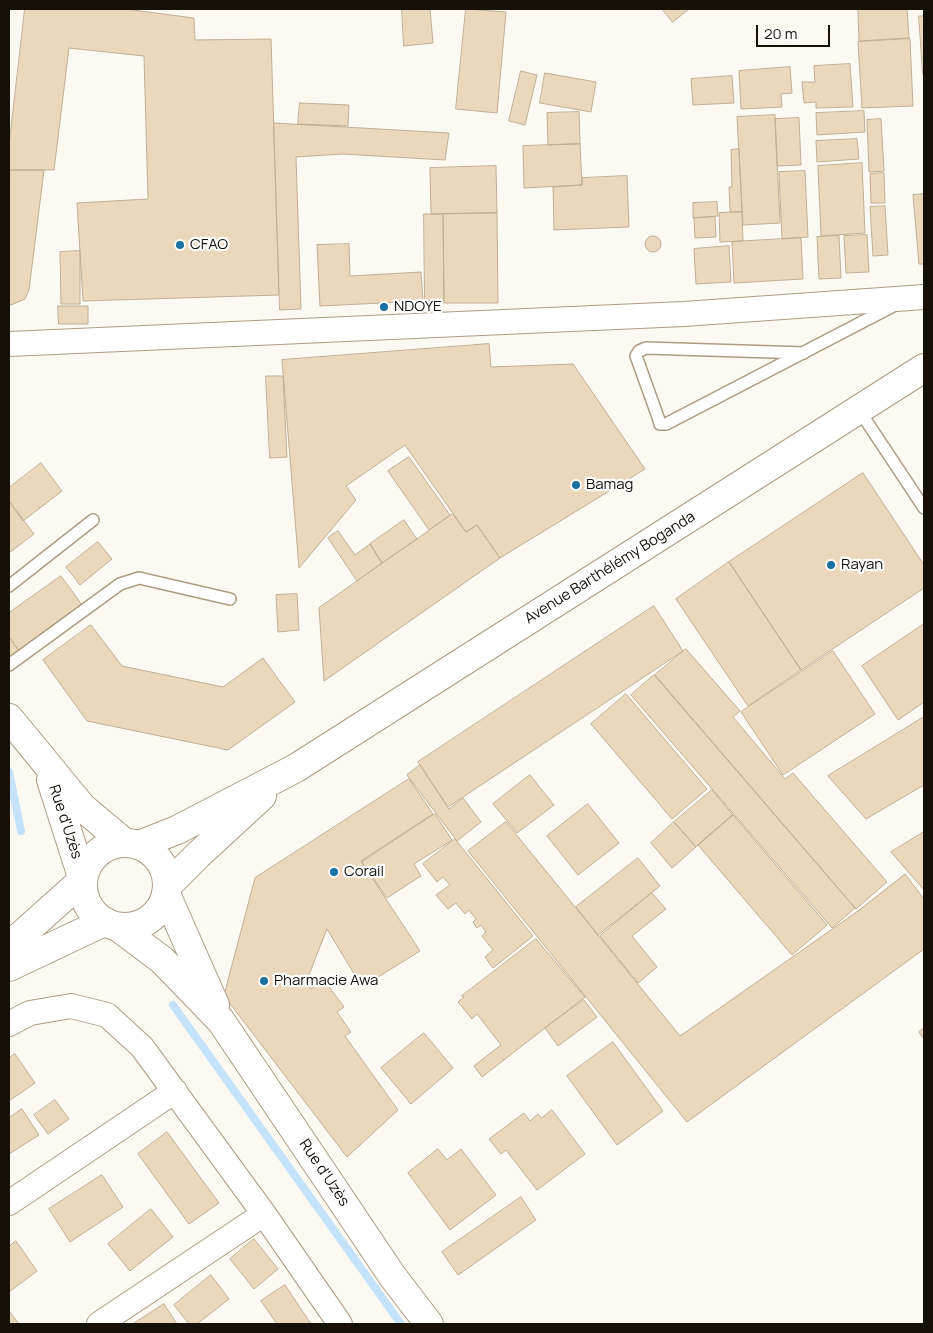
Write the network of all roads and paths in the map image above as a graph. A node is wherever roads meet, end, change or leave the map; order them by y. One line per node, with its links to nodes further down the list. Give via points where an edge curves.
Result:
1 (916, 297): 2 (street, via 684,314); 3 (lane)
2 (9, 344)
3 (804, 352): 3 (lane, via 646,348 636,356 658,420 660,424 666,424)
4 (924, 368): 5 (main road, Avenue Barthélémy Boganda)
5 (859, 410): 6 (lane); 13 (main road, Avenue Barthélémy Boganda)
6 (924, 508)
7 (93, 520): 8 (lane)
8 (9, 586)
9 (230, 599): 10 (lane, via 139,578 120,584)
10 (9, 664)
11 (9, 718): 12 (main road, Rue d'Uzès)
12 (45, 765): 14 (main road, Rue d'Uzès, via 82,807); 15 (main road, Rue d'Uzès)
13 (296, 768): 14 (main road, Avenue Barthélémy Boganda, via 177,830); 16 (main road, Avenue Barthélémy Boganda, via 248,808)
14 (132, 844): 15 (main road, via 108,846 94,856); 16 (main road, via 151,851 160,861 166,873)
15 (83, 880): 17 (main road, via 89,908); 18 (main road)
16 (167, 890): 17 (main road, via 160,909 148,920 134,926); 20 (main road, Rue d'Uzès)
17 (111, 924): 19 (main road); 20 (main road, Rue d'Uzès, via 162,960)
18 (9, 946)
19 (9, 967)
20 (221, 1021): 27 (main road, Rue d'Uzès, via 393,1277)
21 (9, 1024): 22 (street, via 30,1013 71,1006 107,1014 142,1047)
22 (175, 1091): 23 (street); 24 (street)
23 (9, 1202)
24 (264, 1214): 25 (street); 26 (street)
25 (100, 1324)
26 (340, 1324)
27 (429, 1324)

